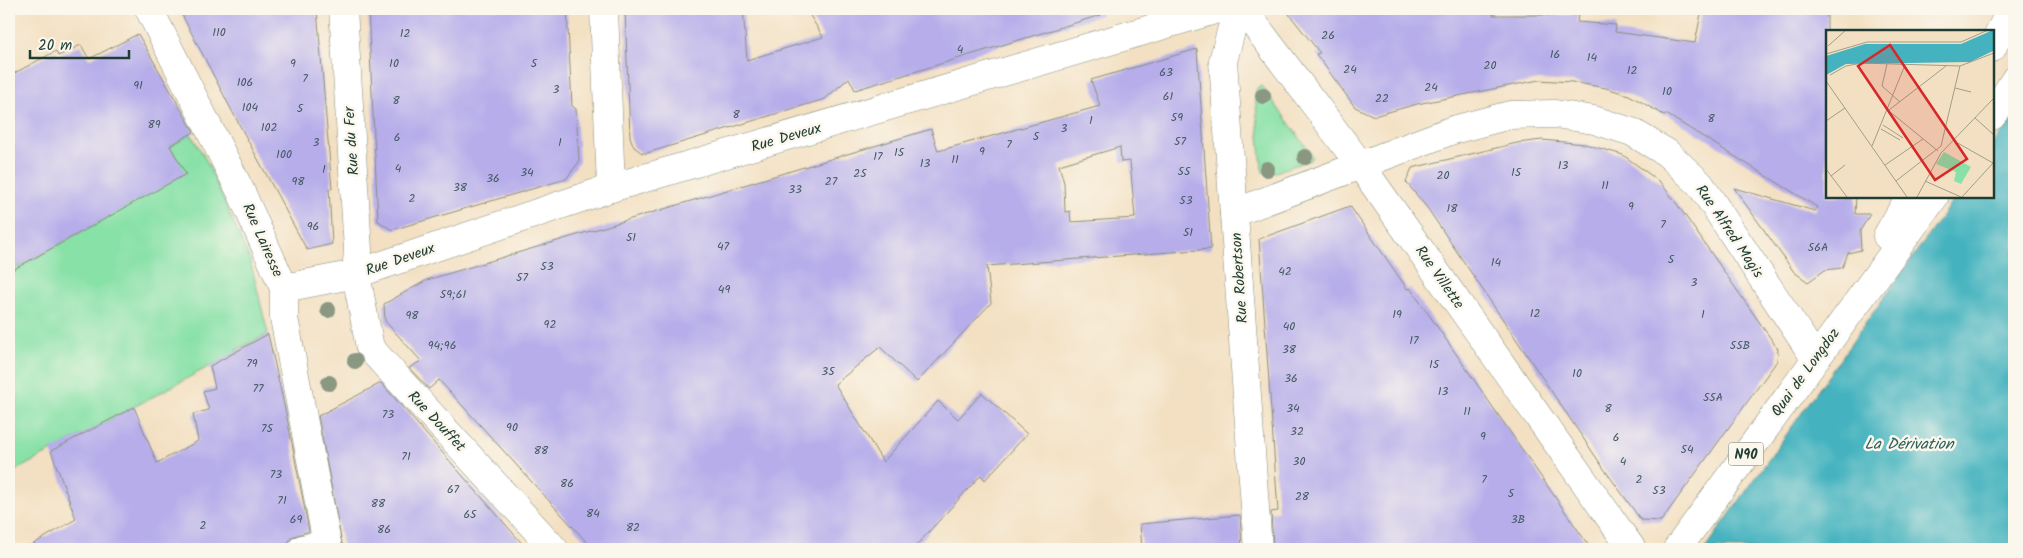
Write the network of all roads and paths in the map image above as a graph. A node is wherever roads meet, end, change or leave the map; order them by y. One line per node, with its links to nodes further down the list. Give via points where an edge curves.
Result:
1 (150, 9): 17 (street, Rue Lairesse, via 242,192)
2 (343, 9): 16 (street, Rue du Fer, via 358,250)
3 (604, 9): 12 (street)
4 (1218, 9): 12 (street, Rue Deveux)
5 (1237, 9): 15 (street, Rue Robertson, via 1223,61)
6 (1243, 9): 11 (street, Rue Villette)
7 (2011, 9): 8 (street)
8 (1993, 46)
9 (2014, 81): 10 (street)
10 (1993, 114)
11 (1361, 166): 15 (street, Rue Alfred Magis); 18 (street, Rue Alfred Magis, via 1453,130 1510,115 1555,114 1594,120 1632,132 1666,154 1700,184); 22 (street, Rue Villette)
12 (611, 188): 16 (street, Rue Deveux)
13 (1909, 198): 18 (street, N90)
14 (1934, 198): 18 (street, Quai de Longdoz / N90)
15 (1234, 213): 21 (street, Rue Robertson)
16 (356, 274): 17 (street, Rue Deveux); 20 (street, Rue Douffet, via 370,348)
17 (284, 288): 19 (street, Rue Lairesse, via 284,318)
18 (1815, 358): 23 (street, Quai de Longdoz / N90)
19 (319, 547)
20 (554, 549)
21 (1258, 549)
22 (1632, 549)
23 (1677, 549)

